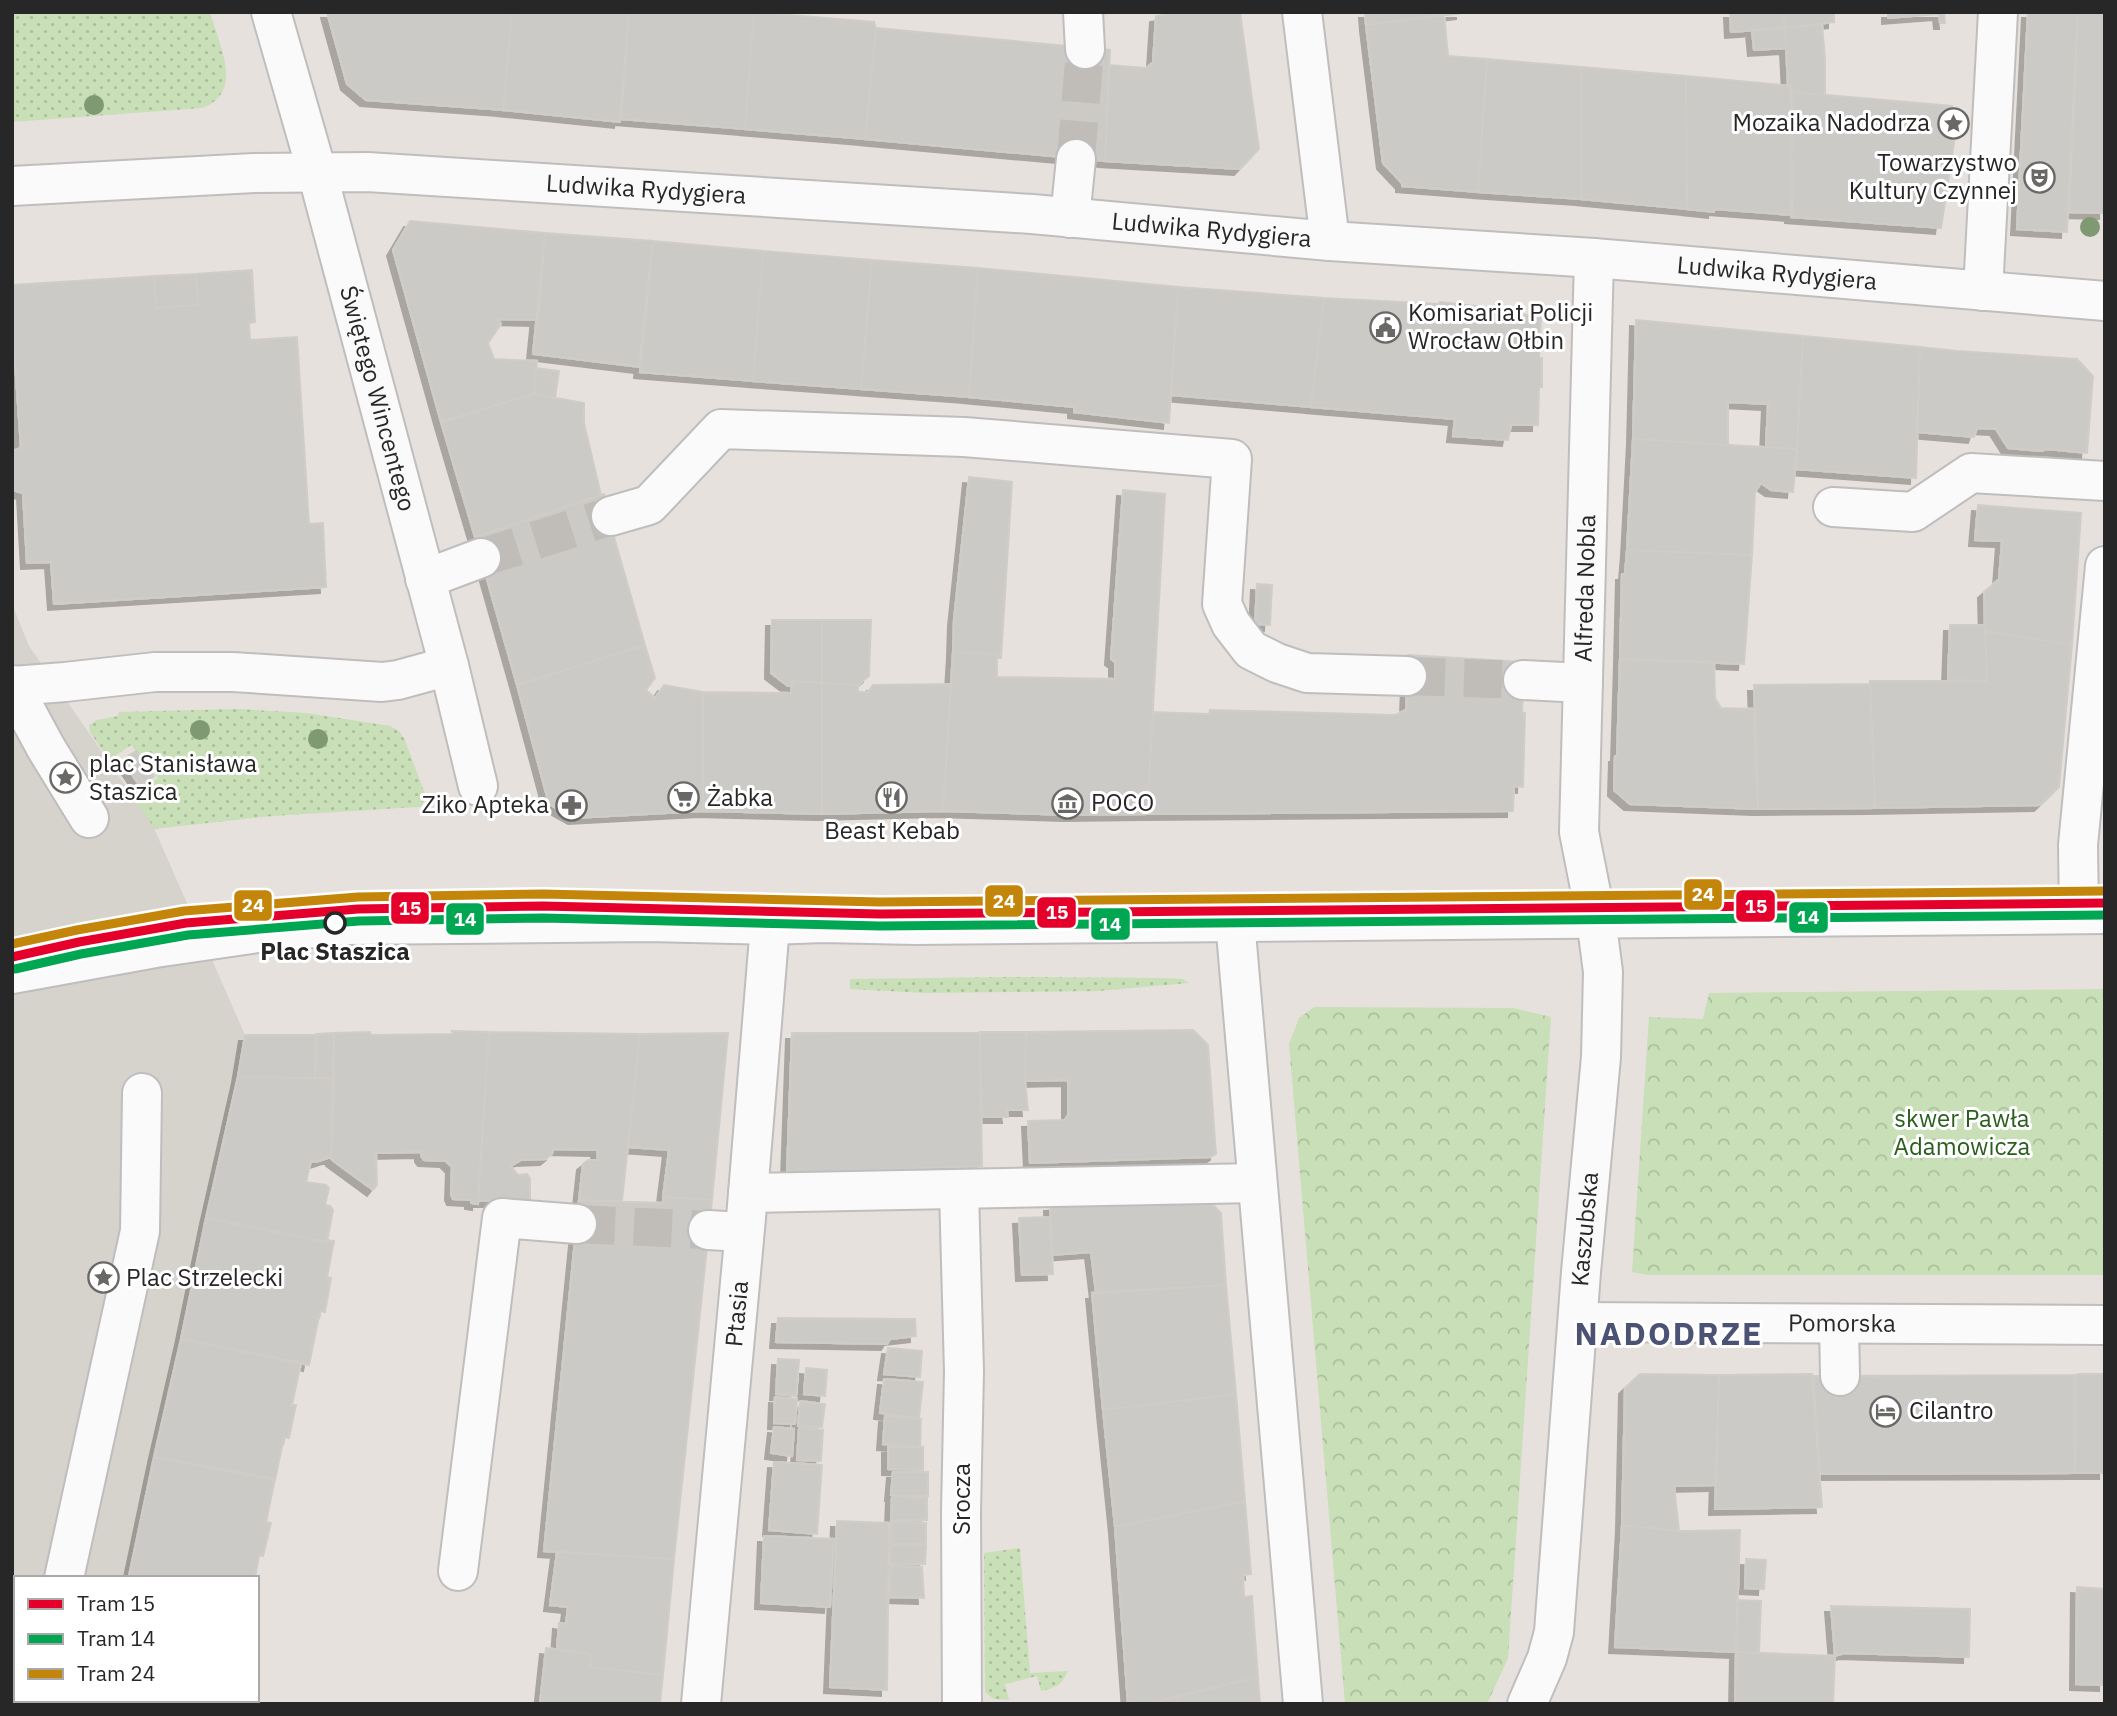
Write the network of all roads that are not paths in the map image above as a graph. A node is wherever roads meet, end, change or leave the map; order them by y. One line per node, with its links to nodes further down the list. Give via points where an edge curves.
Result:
1 (271, 12): 5 (street, Świętego Wincentego)
2 (1302, 12): 8 (street)
3 (1998, 12): 10 (street)
4 (1076, 159): 7 (street)
5 (317, 172): 6 (street, Ludwika Rydygiera); 7 (street, Ludwika Rydygiera); 17 (street, Świętego Wincentego)
6 (12, 186)
7 (1070, 218): 8 (street, Ludwika Rydygiera)
8 (1330, 241): 9 (street, Ludwika Rydygiera)
9 (1594, 258): 10 (street, Ludwika Rydygiera); 21 (street, Alfreda Nobla)
10 (1983, 291): 11 (street, Ludwika Rydygiera)
11 (2105, 301)
12 (2105, 481): 13 (street, via 1971,473 1913,512)
13 (1833, 507)
14 (611, 516): 19 (street, via 649,505 721,429 964,437 1231,459 1223,604 1231,625 1251,650 1307,673)
15 (481, 558): 17 (street)
16 (2105, 566): 25 (street, via 2078,845)
17 (425, 579): 18 (street, Świętego Wincentego)
18 (449, 666): 22 (street, via 382,682 155,672); 23 (street, Świętego Wincentego)
19 (1407, 676)
20 (1523, 680): 21 (street)
21 (1583, 683): 26 (street, Alfreda Nobla, via 1579,832)
22 (12, 686): 24 (street)
23 (478, 786)
24 (89, 818)
25 (2092, 914): 26 (street)
26 (1596, 918): 27 (street); 35 (street, Kaszubska, via 1602,972 1601,1057)
27 (1236, 921): 28 (street); 31 (street)
28 (770, 925): 29 (street, via 348,925 155,948); 33 (street, Ptasia)
29 (12, 974)
30 (142, 1093): 40 (street, via 140,1231)
31 (1257, 1182): 32 (street); 43 (street)
32 (959, 1190): 33 (street); 42 (street, Srocza, via 964,1371)
33 (748, 1193): 41 (street, Ptasia, via 726,1231)
34 (577, 1224): 39 (street, via 502,1218)
35 (1578, 1322): 36 (street, Pomorska); 44 (street, Kaszubska, via 1554,1632)
36 (1839, 1324): 37 (street, Pomorska); 38 (street)
37 (2105, 1325)
38 (1840, 1376)
39 (458, 1571)
40 (64, 1576)
41 (701, 1704)
42 (962, 1704)
43 (1303, 1704)
44 (1527, 1704)

